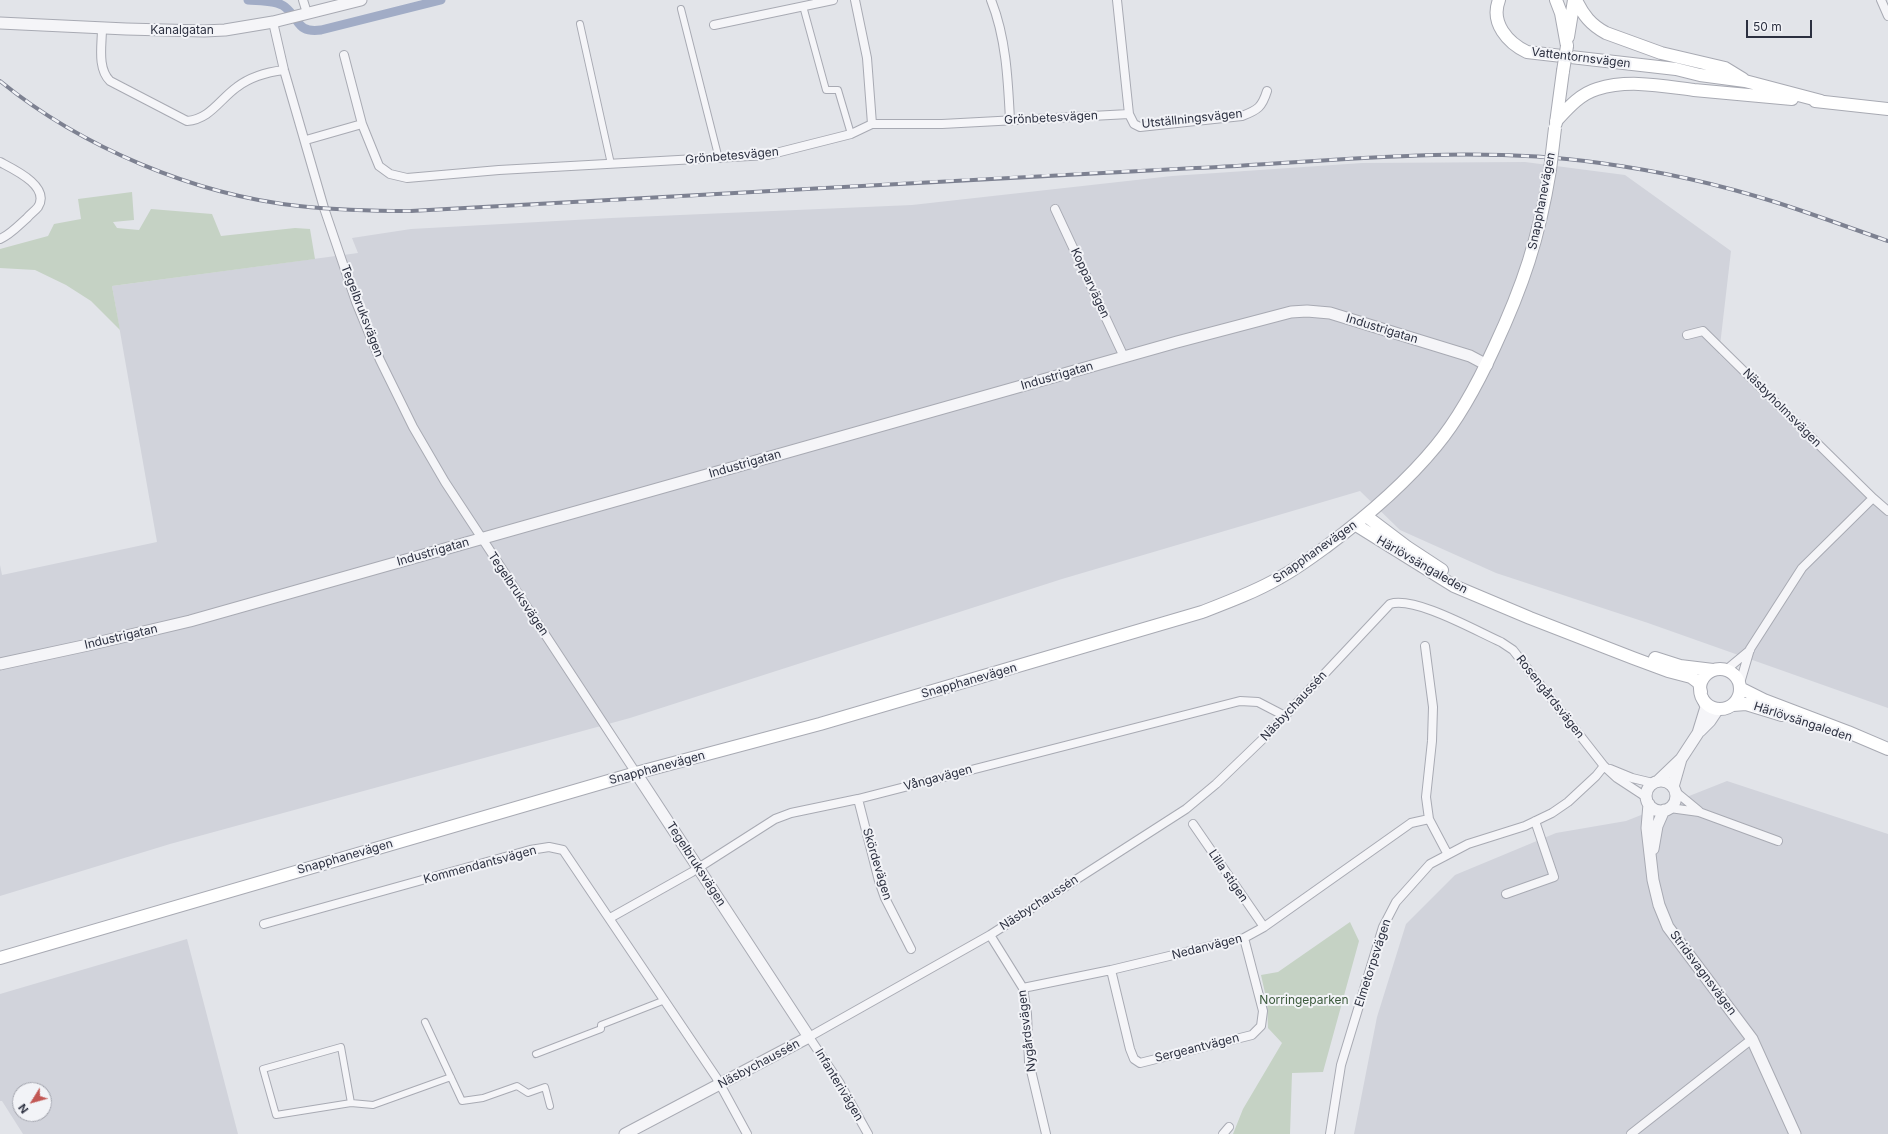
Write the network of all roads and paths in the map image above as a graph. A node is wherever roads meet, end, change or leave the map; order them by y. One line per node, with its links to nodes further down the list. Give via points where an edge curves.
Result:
1 (303, 0): 13 (street)
2 (361, 0): 13 (street, Kanalgatan)
3 (832, 0): 11 (street)
4 (855, 0): 32 (street, via 868,58)
5 (991, 0): 30 (street, via 1008,76)
6 (1117, 0): 29 (street, Utställningsvägen)
7 (1499, 0): 23 (main road, Vattentornsvägen, via 1497,17 1503,33 1512,43 1528,52 1647,65)
8 (1556, 0): 20 (main road)
9 (1575, 0): 20 (main road, Snapphanevägen); 24 (main road, via 1586,18 1606,33 1661,53 1725,68)
10 (1881, 0): 14 (street)
11 (803, 6): 18 (street); 34 (street, via 826,90 838,90)
12 (682, 8): 36 (street)
13 (302, 14): 15 (street, Kanalgatan)
14 (1888, 16)
15 (278, 21): 19 (street, Kanalgatan, via 204,31); 22 (street, Tegelbruksvägen)
16 (0, 24): 19 (street, Kanalgatan)
17 (580, 24): 38 (street)
18 (714, 25)
19 (102, 28): 22 (street, via 102,67 105,76 186,121 198,120 206,115 248,80)
20 (1567, 46): 33 (main road, Snapphanevägen, bridge)
21 (344, 55): 31 (street, Grönbetesvägen)
22 (284, 70): 35 (street, Tegelbruksvägen)
23 (1700, 75): 24 (main road, Vattentornsvägen); 26 (main road, Vattentornsvägen)
24 (1745, 81): 27 (main road, Vattentornsvägen)
25 (1267, 91): 29 (street, Utställningsvägen, via 1263,104 1254,112 1242,116 1140,127 1134,124)
26 (1740, 94): 27 (main road, Vattentornsvägen); 33 (main road, via 1645,84 1619,84 1586,94 1574,103)
27 (1821, 101): 28 (main road, Vattentornsvägen)
28 (1888, 109)
29 (1129, 114): 30 (street, Grönbetesvägen)
30 (1010, 120): 32 (street, Grönbetesvägen, via 942,124)
31 (362, 124): 35 (street); 38 (street, Grönbetesvägen, via 379,166 390,174 407,178)
32 (872, 124): 34 (street, Grönbetesvägen)
33 (1556, 124): 43 (main road, Snapphanevägen, bridge, via 1541,221 1531,260 1515,304)
34 (851, 134): 36 (street, Grönbetesvägen, via 768,155)
35 (306, 140): 48 (street, Tegelbruksvägen, via 324,208 356,302 380,360 413,427)
36 (719, 159): 38 (street, Grönbetesvägen)
37 (0, 162): 40 (street, via 28,177 36,186 40,197 38,206 22,223)
38 (611, 164)
39 (1056, 209): 42 (street, Kopparvägen)
40 (0, 239)
41 (1687, 335): 44 (street, Näsbyholmsvägen, via 1703,331)
42 (1124, 356): 43 (street, Industrigatan, via 1291,312 1308,311 1330,313 1470,356); 48 (street, Industrigatan)
43 (1487, 365): 46 (main road, Snapphanevägen, via 1463,408 1436,446 1400,485)
44 (1873, 498): 45 (street, Näsbyholmsvägen); 53 (street, via 1802,568)
45 (1888, 511)
46 (1366, 516): 47 (main road, Snapphanevägen); 50 (main road, Härlövsängaleden, via 1407,547)
47 (1356, 525): 50 (main road, Härlövsängaleden, via 1454,586); 67 (main road, Snapphanevägen, via 1280,578 1202,612 820,724)
48 (481, 538): 54 (street, Industrigatan, via 190,621); 67 (street, Tegelbruksvägen)
49 (1400, 601): 61 (street, Näsbychaussén, via 1387,607); 66 (street, Rosengårdsvägen, via 1418,605 1502,642 1513,650)
50 (1490, 601): 51 (main road, Härlövsängaleden)
51 (1566, 631): 55 (main road, Härlövsängaleden, via 1623,646 1680,666); 58 (main road, Härlövsängaleden, via 1668,671 1691,677 1699,683)
52 (1425, 646): 74 (street, via 1432,707 1432,740 1426,797)
53 (1750, 649): 56 (street); 57 (street)
54 (0, 664)
55 (1713, 670): 56 (main road); 58 (main road, via 1703,679)
56 (1726, 670): 57 (main road, via 1737,677)
57 (1740, 685): 59 (main road, via 1740,694); 63 (main road, Härlövsängaleden, via 1764,700 1848,732)
58 (1701, 695): 60 (main road, via 1706,703); 62 (street, via 1706,707)
59 (1733, 705): 60 (main road); 63 (main road, Härlövsängaleden, via 1752,705 1847,738)
60 (1718, 709): 62 (street)
61 (1285, 716): 70 (street, Vångavägen, via 1258,702 1240,701); 85 (street, Näsbychaussén, via 1216,784 1186,809)
62 (1698, 733): 65 (street)
63 (1872, 744): 64 (main road, Härlövsängaleden)
64 (1888, 749)
65 (1681, 760): 68 (street); 69 (street)
66 (1604, 766): 68 (street, Rosengårdsvägen, via 1632,778); 71 (street, Rosengårdsvägen); 75 (street, Elmetorpsvägen, via 1568,802)
67 (636, 773): 80 (street, Tegelbruksvägen); 88 (main road, Snapphanevägen)
68 (1656, 782): 69 (street, via 1664,781); 71 (street, via 1648,789)
69 (1674, 789): 72 (street, via 1675,801); 73 (street)
70 (858, 798): 80 (street, Vångavägen, via 790,813 775,819); 87 (street, Skördevägen, via 879,881)
71 (1648, 801): 72 (street, via 1656,810); 79 (street, Stridsvagnsvägen, via 1647,828)
72 (1667, 809): 73 (street); 79 (street, Stridsvagnsvägen, via 1658,826)
73 (1700, 812): 77 (street)
74 (1429, 819): 78 (street); 84 (street, Nedanvägen, via 1405,827)
75 (1535, 821): 78 (street, Elmetorpsvägen); 81 (street, via 1554,877)
76 (1193, 824): 84 (street, Lilla stigen)
77 (1778, 841)
78 (1447, 853): 106 (street, Elmetorpsvägen, via 1430,864 1396,902 1383,927 1341,1065)
79 (1652, 857): 94 (street, Stridsvagnsvägen, via 1653,880 1668,927)
80 (698, 868): 82 (street, Vångavägen); 93 (street, Tegelbruksvägen)
81 (1506, 894)
82 (610, 918): 83 (street, Kommendantsvägen, via 564,850 548,847); 91 (street, Kommendantsvägen)
83 (264, 924)
84 (1264, 928): 86 (street, Nedanvägen)
85 (990, 935): 90 (street, Nygårdsvägen); 93 (street, Näsbychaussén)
86 (1244, 938): 89 (street, Nedanvägen); 89 (street, Sergeantvägen, via 1263,1011 1261,1026 1252,1035 1140,1063 1134,1059 1130,1049)
87 (911, 949)
88 (0, 958)
89 (1112, 970): 90 (street, Nedanvägen)
90 (1023, 988): 104 (street, Nygårdsvägen, via 1029,1062)
91 (665, 1000): 95 (street, via 601,1025 601,1029); 97 (street, Kommendantsvägen)
92 (425, 1022): 96 (street)
93 (809, 1037): 97 (street, Näsbychaussén); 103 (street, Infanterivägen, via 839,1082)
94 (1752, 1039): 107 (street); 108 (street, Stridsvagnsvägen)
95 (536, 1054)
96 (451, 1077): 98 (street, via 373,1105); 99 (street, via 462,1101 483,1098 517,1086 528,1093 545,1087)
97 (720, 1085): 101 (street, Näsbychaussén); 102 (street, Kommendantsvägen)
98 (351, 1103): 98 (street, via 342,1047 262,1069 276,1115)
99 (550, 1106)
100 (1229, 1127): 105 (street)
101 (629, 1134)
102 (747, 1134)
103 (868, 1134)
104 (1046, 1134)
105 (1223, 1134)
106 (1330, 1134)
107 (1631, 1134)
108 (1795, 1134)

